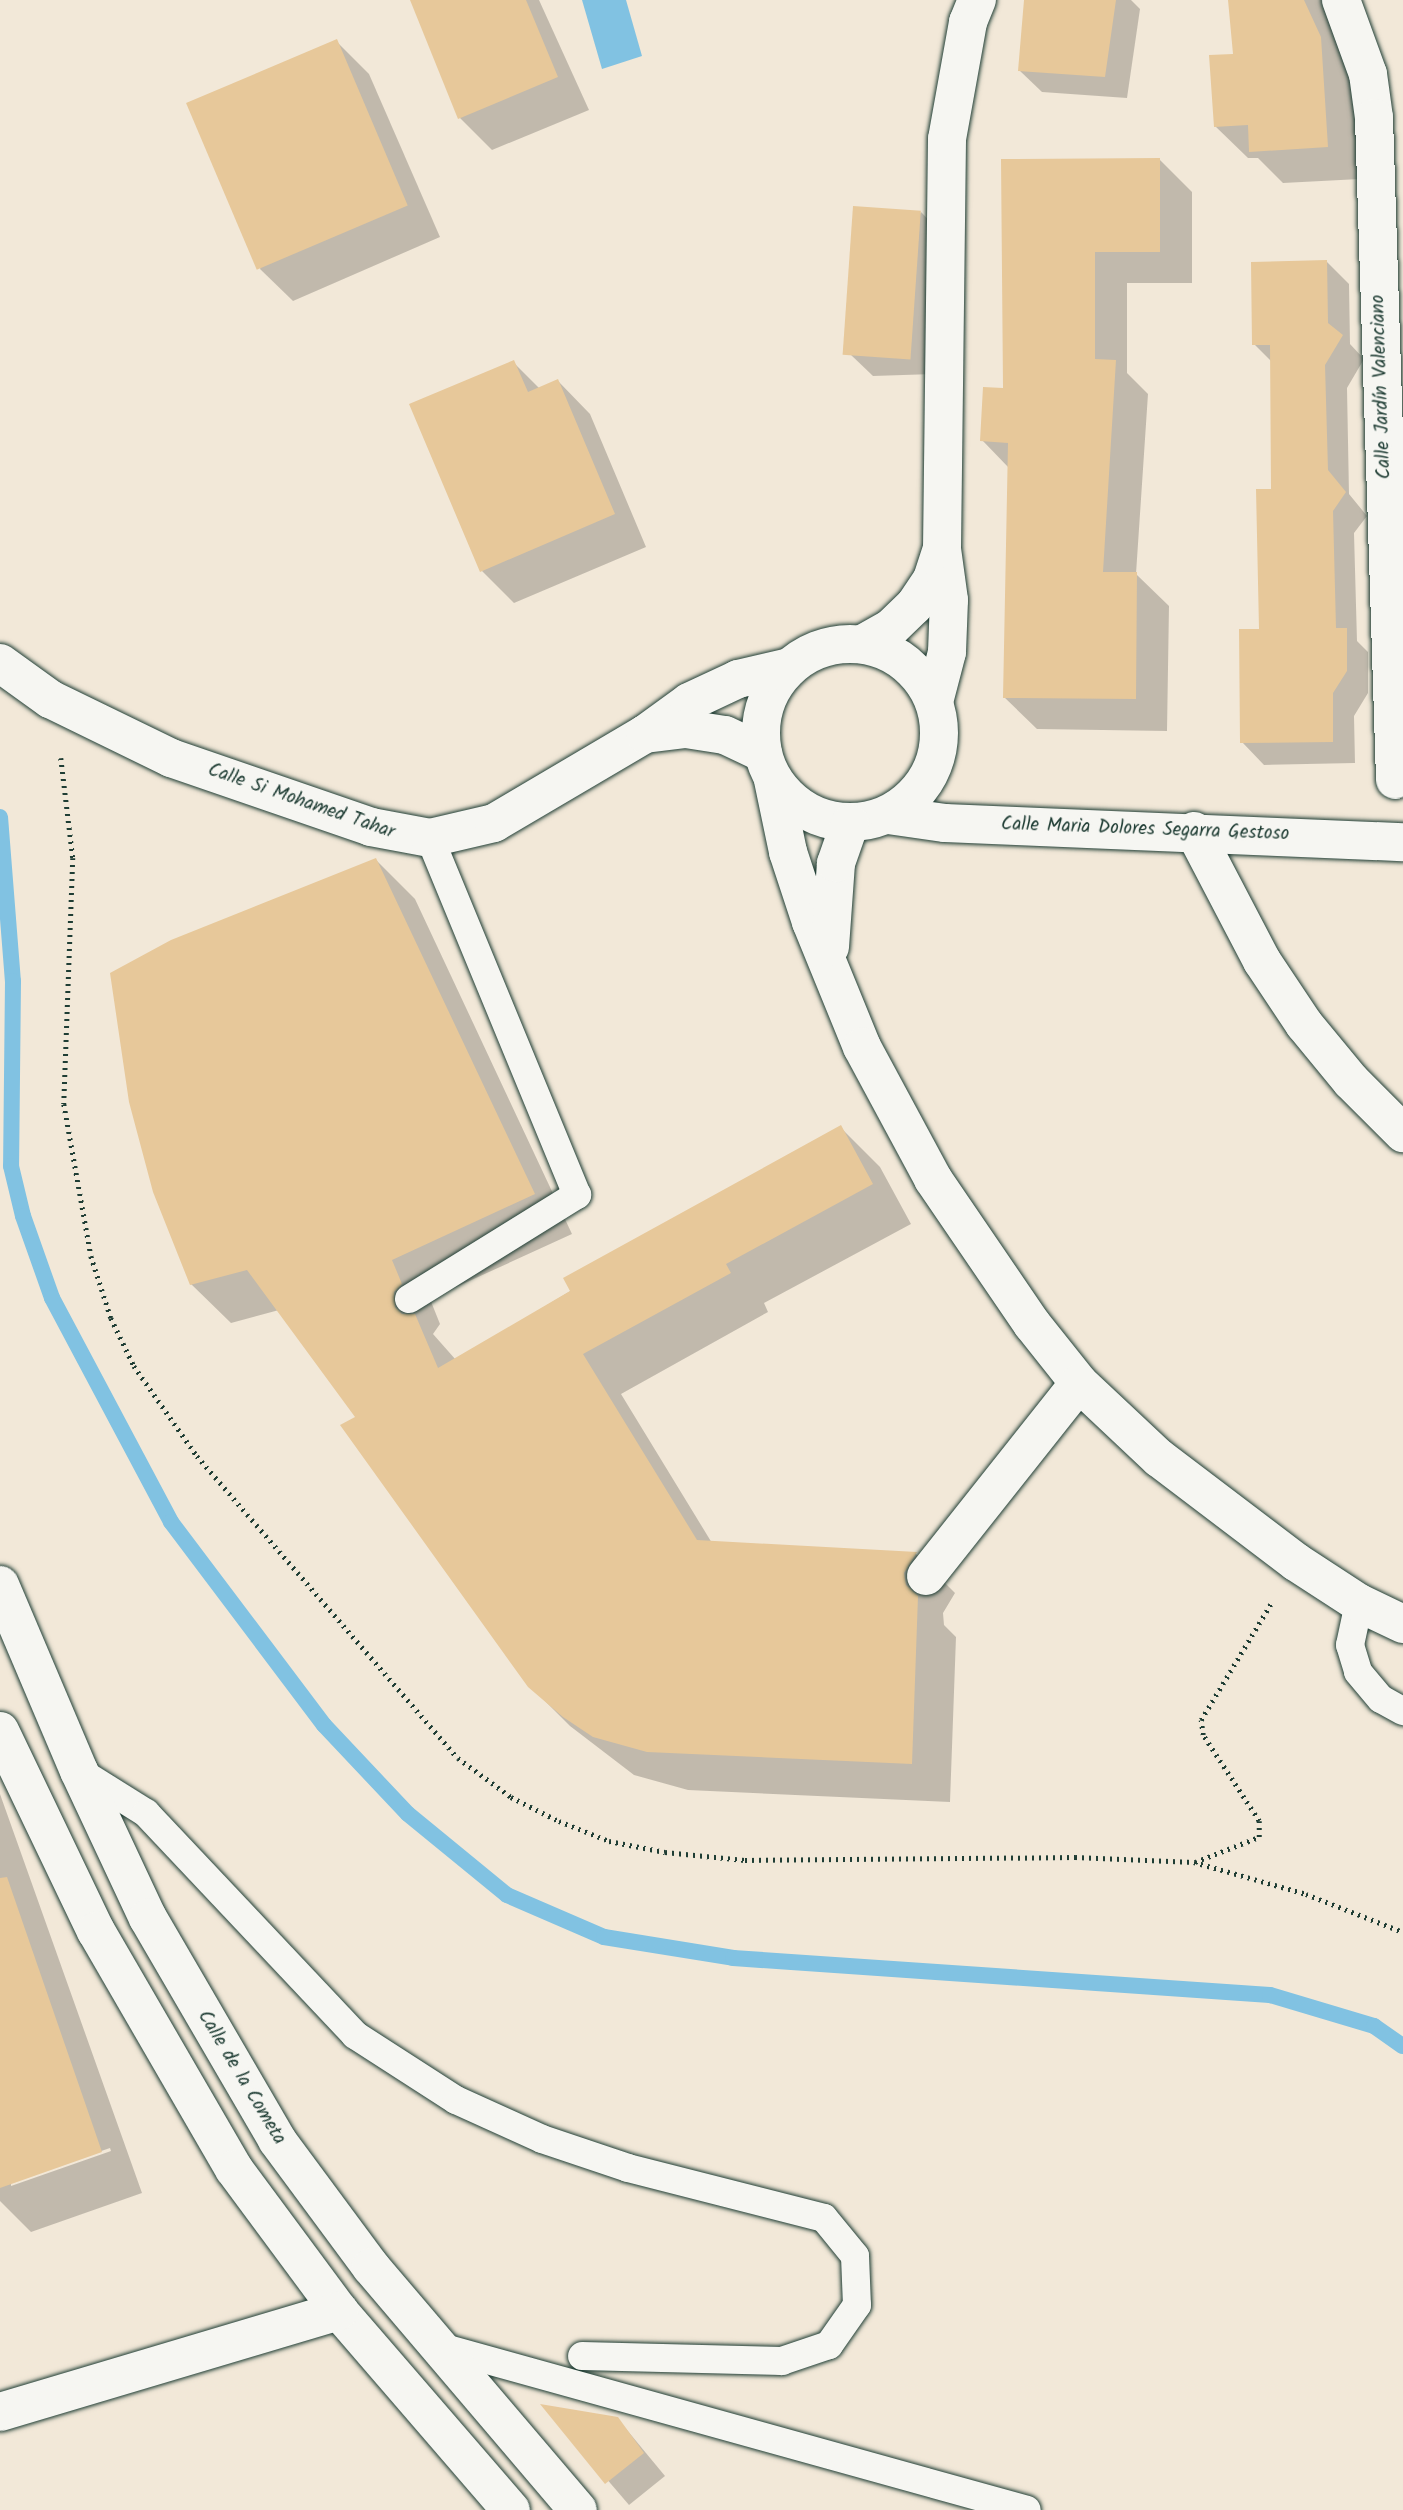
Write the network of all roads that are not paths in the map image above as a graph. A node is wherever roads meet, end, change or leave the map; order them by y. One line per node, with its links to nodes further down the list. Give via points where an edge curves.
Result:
1 (977, 0): 3 (street, via 968,22 947,139)
2 (1341, 0): 10 (street, Calle Jardín Valenciano, via 1368,74 1374,118)
3 (942, 549): 4 (street, via 932,579 914,606 891,628); 7 (street, via 949,600 947,639)
4 (864, 643): 6 (street, via 824,647); 7 (street, via 894,654 911,667)
5 (0, 663): 14 (street, Calle Si Mohamed Tahar, via 50,699 172,758 371,827)
6 (789, 667): 8 (street, Calle Si Mohamed Tahar, via 738,679 689,702); 9 (street, via 771,691 761,722)
7 (934, 702): 11 (street, via 941,735 934,768 915,795)
8 (645, 734): 9 (street, Calle Si Mohamed Tahar, via 699,731 725,735); 14 (street, Calle Si Mohamed Tahar, via 494,823)
9 (768, 767): 12 (street, via 807,811); 16 (street, via 788,852)
10 (1395, 780)
11 (888, 815): 12 (street); 13 (street, Calle Maria Dolores Segarra Gestoso, via 945,823)
12 (850, 823): 16 (street, via 836,863 830,905 830,948)
13 (1194, 831): 15 (street, Calle Maria Dolores Segarra Gestoso); 17 (street, via 1262,961 1304,1024 1351,1081)
14 (430, 838): 18 (lane, via 578,1195)
15 (1403, 842)
16 (839, 990): 19 (street, via 873,1070 933,1179 994,1272)
17 (1403, 1133)
18 (409, 1299)
19 (1079, 1383): 20 (street); 22 (street, via 1159,1458 1296,1562)
20 (926, 1576)
21 (0, 1585): 26 (street, Calle de la Cometa)
22 (1359, 1603): 23 (street); 24 (lane, via 1350,1645 1358,1672 1381,1699)
23 (1403, 1624)
24 (1403, 1711)
25 (0, 1731): 27 (street, via 90,1920 164,2054 234,2169)
26 (79, 1771): 28 (street, Calle de la Cometa, via 148,1918 277,2140 371,2267); 29 (lane, via 146,1813 355,2035 456,2100 542,2138 628,2168 824,2218 855,2256 858,2305 829,2345 782,2361)
27 (340, 2311): 30 (street); 31 (street)
28 (438, 2346): 32 (street, Calle de la Cometa); 33 (lane)
29 (582, 2356)
30 (0, 2412)
31 (511, 2510)
32 (578, 2510)
33 (1027, 2510)

